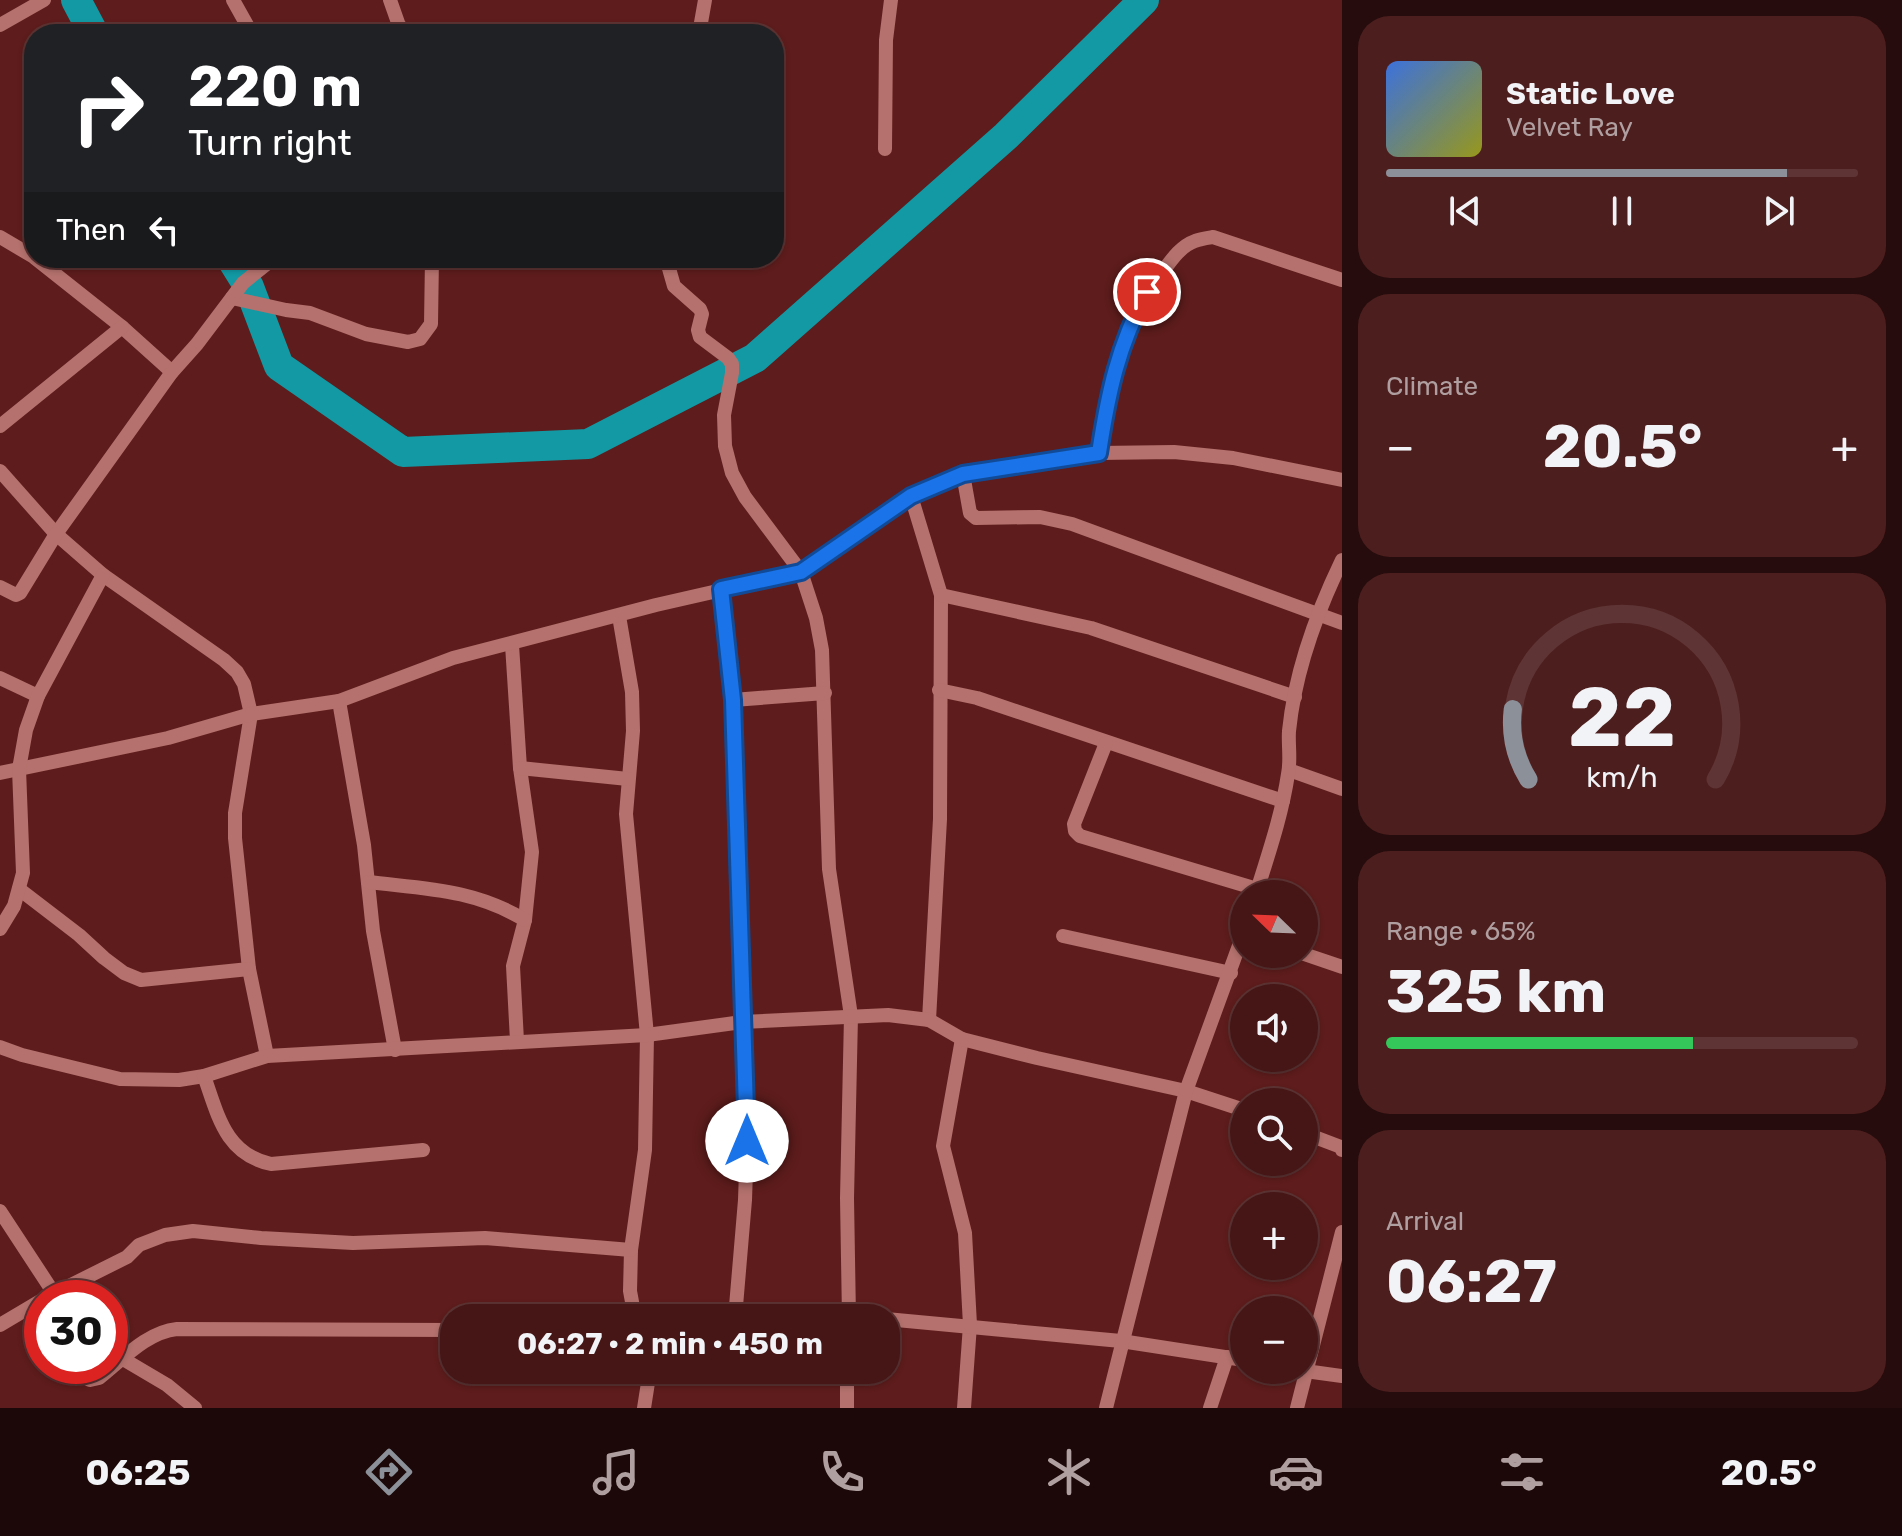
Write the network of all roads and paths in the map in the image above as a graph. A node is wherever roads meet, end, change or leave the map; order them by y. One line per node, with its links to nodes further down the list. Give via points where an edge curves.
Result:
1 (44, 0): 9 (street)
2 (233, 0): 6 (street)
3 (390, 0): 7 (street)
4 (705, 0): 8 (street)
5 (891, 0): 10 (street)
6 (246, 24)
7 (399, 24)
8 (701, 24)
9 (0, 25)
10 (885, 149)
11 (0, 237): 12 (street)
12 (24, 251)
13 (49, 268): 19 (street)
14 (260, 268): 18 (street)
15 (432, 268): 18 (street, via 431,324 427,334 408,342 366,334 310,313)
16 (669, 268): 29 (street, via 674,286 700,309 700,337 732,364 724,415 732,473)
17 (1342, 280): 22 (street, via 1213,237 1177,252 1147,292 1121,347)
18 (232, 298): 20 (street)
19 (122, 327): 20 (street); 21 (street)
20 (172, 372): 27 (street)
21 (0, 426)
22 (1099, 453): 24 (street); 25 (street, via 1233,458)
23 (0, 471): 27 (street)
24 (963, 474): 26 (street); 34 (street, via 970,513 976,518 1040,517 1072,524)
25 (1342, 480)
26 (911, 496): 29 (street); 33 (street)
27 (56, 534): 30 (street); 31 (street, via 20,593)
28 (1342, 560): 34 (street)
29 (801, 572): 32 (street); 40 (street, via 816,618)
30 (103, 575): 41 (street); 45 (street, via 224,660 244,684)
31 (0, 587)
32 (721, 589): 35 (street); 43 (street)
33 (941, 595): 39 (street); 42 (street, via 1091,628)
34 (1317, 612): 36 (street); 42 (street)
35 (619, 616): 37 (street); 51 (street, via 632,692)
36 (1342, 623)
37 (512, 645): 44 (street, via 453,658); 47 (street)
38 (0, 678): 41 (street)
39 (939, 690): 46 (street); 67 (street, via 940,819)
40 (825, 693): 43 (street); 66 (street, via 829,869)
41 (38, 696): 48 (street)
42 (1295, 697): 49 (street)
43 (733, 700): 68 (street)
44 (339, 701): 45 (street); 55 (street)
45 (251, 714): 48 (street, via 168,738); 64 (street, via 235,825)
46 (1106, 743): 53 (street); 56 (street, via 1074,824 1080,836)
47 (520, 768): 51 (street); 58 (street, via 532,852)
48 (19, 769): 50 (street); 57 (street)
49 (1289, 770): 52 (street); 53 (street)
50 (0, 773)
51 (628, 779): 69 (street, via 626,814)
52 (1342, 789)
53 (1283, 801): 54 (street)
54 (1260, 880)
55 (368, 882): 58 (street, via 474,896); 73 (street)
56 (1230, 883)
57 (19, 889): 59 (street); 64 (street, via 124,973 141,980)
58 (525, 920): 71 (street, via 513,966)
59 (0, 929)
60 (1063, 936): 65 (street)
61 (1318, 959): 62 (street)
62 (1342, 967)
63 (1233, 968): 65 (street)
64 (249, 969): 74 (street)
65 (1231, 973): 76 (street)
66 (851, 1016): 67 (street); 68 (street); 88 (street)
67 (929, 1020): 70 (street)
68 (742, 1022): 69 (street); 87 (street, via 748,1112)
69 (647, 1035): 71 (street); 83 (street, via 645,1150)
70 (962, 1039): 76 (street); 93 (street, via 943,1146 965,1233)
71 (517, 1041): 73 (street)
72 (0, 1047): 75 (street, via 120,1079)
73 (395, 1050): 74 (street)
74 (267, 1056): 75 (street)
75 (204, 1076): 80 (street, via 226,1132 246,1155 260,1161)
76 (1186, 1091): 77 (street); 95 (street)
77 (1230, 1105)
78 (1318, 1139): 79 (street)
79 (1342, 1148)
80 (423, 1150)
81 (0, 1211): 84 (street)
82 (1342, 1232): 90 (street)
83 (631, 1250): 85 (street, via 485,1238 353,1243 193,1231 139,1245); 86 (street)
84 (40, 1280)
85 (83, 1280)
86 (632, 1304)
87 (736, 1304)
88 (849, 1304)
89 (24, 1312): 92 (street)
90 (1318, 1315)
91 (900, 1320): 93 (street)
92 (0, 1325)
93 (970, 1325): 95 (street); 109 (street)
94 (440, 1330): 96 (street, via 177,1329 162,1331)
95 (1121, 1341): 97 (street); 110 (street)
96 (128, 1355)
97 (1227, 1357): 98 (street); 111 (street)
98 (1230, 1358)
99 (128, 1362): 105 (street, via 167,1385)
100 (1318, 1373): 101 (street)
101 (1342, 1376)
102 (648, 1384): 107 (street)
103 (847, 1384): 108 (street)
104 (1300, 1384): 112 (street)
105 (177, 1402): 106 (street)
106 (195, 1408)
107 (644, 1408)
108 (847, 1408)
109 (964, 1408)
110 (1106, 1408)
111 (1210, 1408)
112 (1297, 1408)

